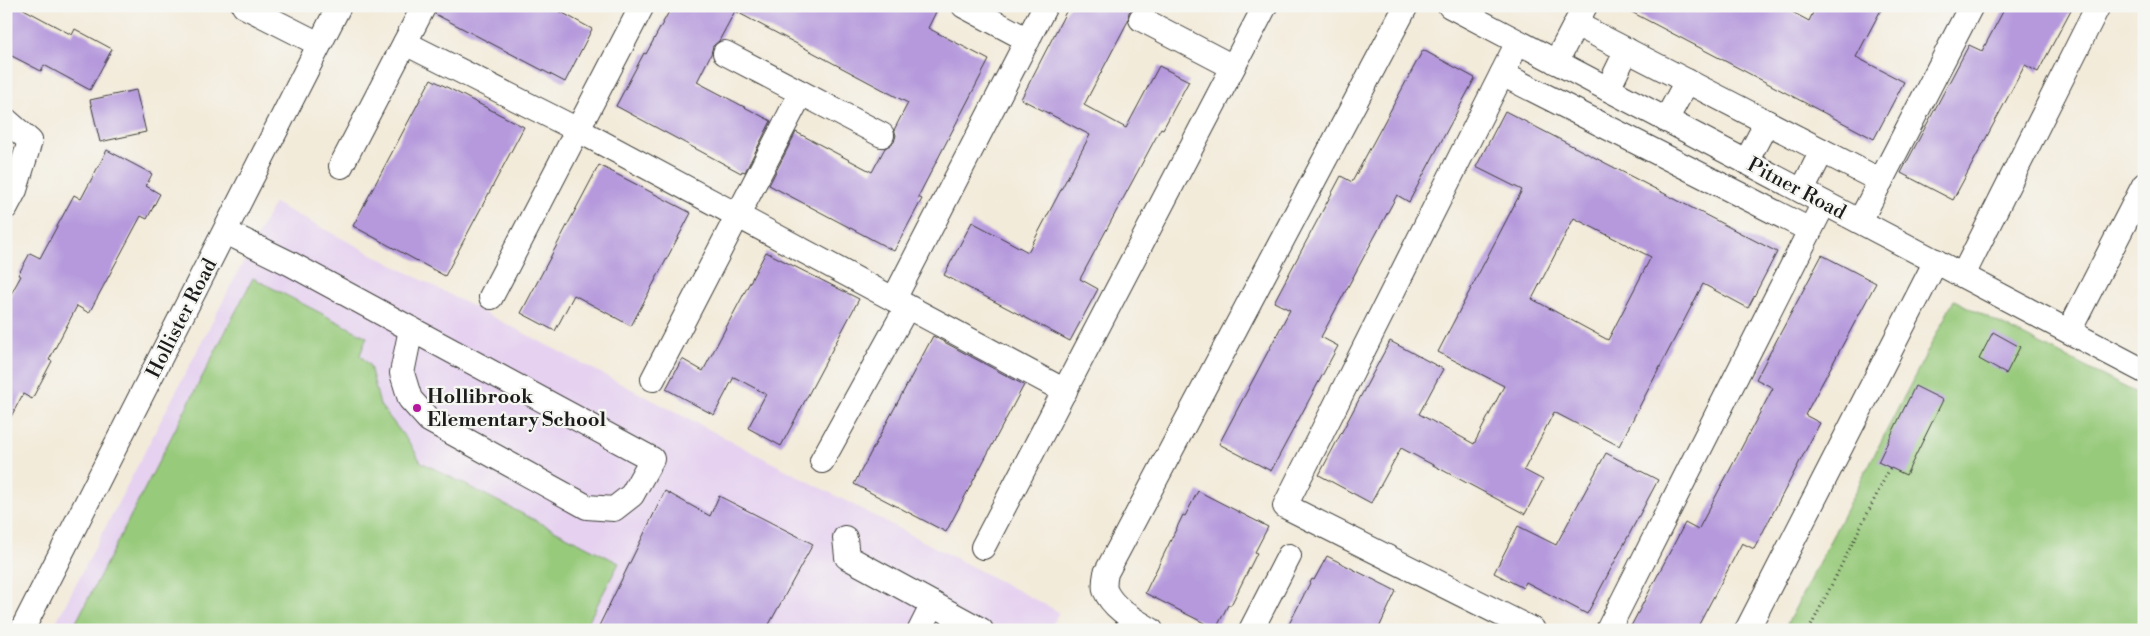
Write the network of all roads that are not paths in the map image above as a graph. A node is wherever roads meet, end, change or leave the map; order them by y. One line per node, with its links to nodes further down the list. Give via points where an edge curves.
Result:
1 (339, 6): 17 (street, Hollister Road)
2 (424, 6): 16 (street)
3 (964, 6): 14 (street)
4 (1045, 6): 14 (street)
5 (1265, 6): 21 (street)
6 (1406, 6): 68 (street, via 1106,574 1104,589 1112,600)
7 (1450, 6): 15 (street, Pitner Road)
8 (1971, 6): 41 (street)
9 (2098, 6): 52 (street)
10 (252, 8): 17 (street)
11 (636, 8): 32 (street)
12 (1581, 15): 18 (street); 20 (street)
13 (1141, 19): 21 (street)
14 (1028, 40): 54 (street)
15 (1518, 42): 20 (street, Pitner Road); 22 (street)
16 (405, 43): 32 (street); 38 (street)
17 (319, 44): 50 (street, Hollister Road)
18 (1627, 50): 24 (street); 25 (street)
19 (725, 53): 26 (street)
20 (1556, 62): 23 (street, Pitner Road)
21 (1233, 67): 59 (street)
22 (1502, 74): 28 (street); 70 (street, via 1285,506)
23 (1583, 76): 25 (street, Pitner Road); 28 (street)
24 (1687, 81): 30 (street); 31 (street)
25 (1608, 89): 27 (street, Pitner Road)
26 (801, 93): 34 (street); 47 (street)
27 (1632, 102): 30 (street, Pitner Road); 33 (street)
28 (1568, 106): 33 (street)
29 (6, 120): 46 (street, via 30,141 15,190)
30 (1666, 120): 35 (street, Pitner Road)
31 (1767, 122): 36 (street); 37 (street)
32 (578, 130): 47 (street); 53 (street)
33 (1618, 132): 39 (street)
34 (882, 135)
35 (1715, 146): 37 (street, Pitner Road); 39 (street)
36 (1822, 151): 41 (street); 43 (street)
37 (1746, 162): 40 (street, Pitner Road)
38 (341, 166)
39 (1700, 174): 45 (street)
40 (1770, 174): 43 (street, Pitner Road); 45 (street)
41 (1881, 181): 48 (street)
42 (2144, 184): 56 (street)
43 (1802, 191): 44 (street, Pitner Road)
44 (1824, 202): 48 (street, Pitner Road); 49 (street)
45 (1756, 203): 49 (street)
46 (6, 207)
47 (737, 216): 54 (street); 58 (street)
48 (1860, 222): 51 (street, Pitner Road)
49 (1810, 230): 71 (street)
50 (226, 232): 55 (street); 65 (street, Hollister Road)
51 (1936, 261): 52 (street, Pitner Road); 72 (street)
52 (1963, 275): 56 (street, Pitner Road)
53 (491, 297)
54 (901, 303): 59 (street); 60 (street)
55 (411, 329): 55 (street, via 652,459 632,495 614,509 587,507 429,420 410,399 402,373)
56 (2069, 331): 57 (street, Pitner Road)
57 (2144, 370)
58 (653, 379)
59 (1065, 390): 62 (street)
60 (822, 461)
61 (845, 538): 64 (street, via 847,556)
62 (983, 547)
63 (1289, 556): 69 (street)
64 (933, 604): 66 (street); 67 (street)
65 (22, 630)
66 (920, 630)
67 (981, 630)
68 (1151, 630)
69 (1251, 630)
70 (1533, 630)
71 (1608, 630)
72 (1747, 630)

